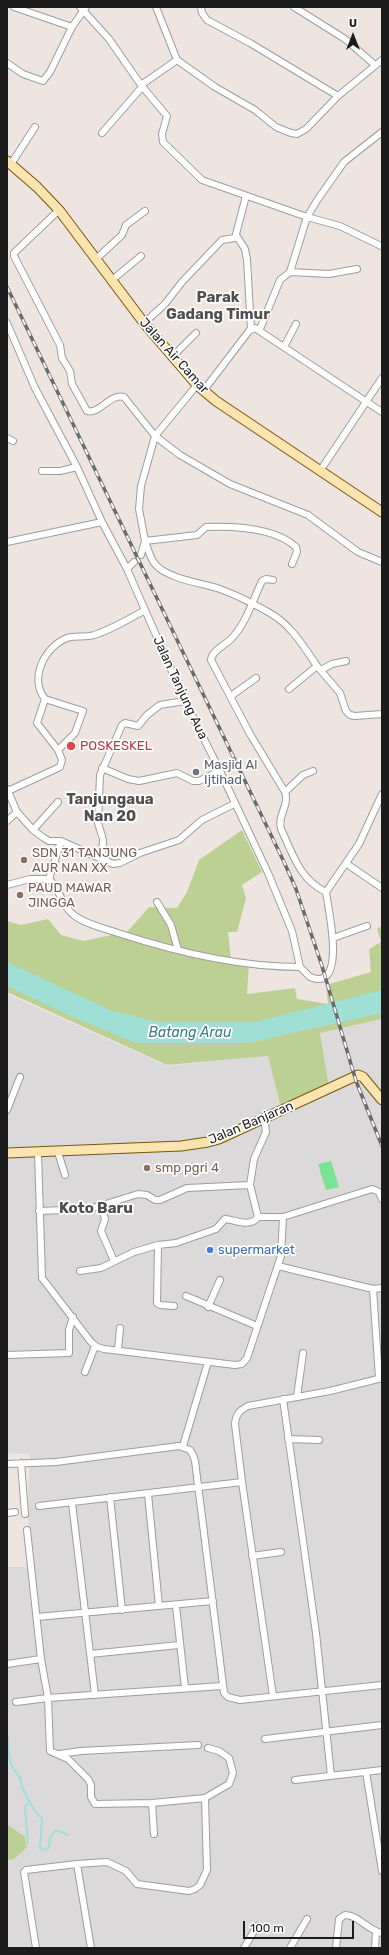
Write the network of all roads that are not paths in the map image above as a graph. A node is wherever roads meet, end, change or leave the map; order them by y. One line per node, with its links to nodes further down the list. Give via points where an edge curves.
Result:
1 (14, 7): 6 (street)
2 (156, 7): 7 (street)
3 (201, 7): 12 (street, via 207,20)
4 (294, 7): 10 (street, via 344,39)
5 (83, 8): 6 (street); 11 (street, via 110,39)
6 (72, 27): 9 (street, via 43,81 23,74)
7 (177, 60): 11 (street); 12 (street, via 215,87 255,110 276,127 291,133 297,134 306,129)
8 (382, 60): 10 (street)
9 (7, 63)
10 (375, 65): 12 (street)
11 (142, 86): 15 (street); 17 (street, via 167,116 162,134 163,142 202,180)
12 (338, 96)
13 (35, 127): 16 (street)
14 (382, 132): 20 (street, via 344,162)
15 (102, 133)
16 (9, 162): 18 (main road, Jalan Air Camar)
17 (246, 196): 20 (street); 21 (street)
18 (59, 210): 24 (main road, Jalan Air Camar); 42 (street, via 14,253 15,260 60,345 72,384 87,411 92,411 116,397 122,397)
19 (145, 211): 24 (street, via 126,225 122,235)
20 (307, 217): 22 (street, via 340,226); 26 (street)
21 (236, 235): 29 (street, via 233,240 222,240 165,304); 31 (street, via 245,249 247,260)
22 (381, 246)
23 (141, 256): 27 (street)
24 (96, 259): 27 (main road, Jalan Air Camar)
25 (357, 269): 26 (street, via 329,274)
26 (290, 272): 32 (street, via 280,280)
27 (112, 280): 29 (main road, Jalan Air Camar)
28 (7, 323): 34 (street, Jalan Tanjung Aua)
29 (144, 323): 37 (main road, Jalan Air Camar)
30 (296, 324): 36 (street)
31 (251, 329): 32 (street); 39 (street)
32 (260, 329): 36 (street)
33 (196, 333): 37 (street)
34 (14, 339): 35 (street); 43 (street, Jalan Tanjung Aua, via 35,388)
35 (7, 342)
36 (284, 347): 40 (street)
37 (172, 357): 39 (main road, Jalan Air Camar)
38 (382, 378): 40 (street)
39 (201, 388): 42 (street); 45 (main road, Jalan Air Camar, via 216,401)
40 (366, 403): 41 (street); 45 (street)
41 (382, 412)
42 (155, 436): 48 (street, via 140,491 140,519); 52 (street, via 213,475 254,495 308,515 358,552)
43 (77, 467): 44 (street, via 60,471); 47 (street, Jalan Tanjung Aua)
44 (42, 471)
45 (320, 471): 46 (main road, Jalan Air Camar)
46 (381, 509)
47 (102, 522): 49 (street); 54 (street, Jalan Tanjung Aua)
48 (145, 541): 50 (street); 53 (street, via 197,535 206,527 265,532 296,547 297,552); 56 (street, via 151,558 159,568 219,589)
49 (7, 542)
50 (141, 555)
51 (134, 562): 54 (street)
52 (382, 562)
53 (292, 564)
54 (127, 569): 57 (street, Jalan Tanjung Aua)
55 (273, 580): 56 (street, via 262,581)
56 (251, 604): 59 (street, via 282,622); 62 (street, via 236,633 211,657)
57 (144, 611): 63 (street, via 94,636 71,637 58,644 45,658 39,671 40,690); 64 (street, Jalan Tanjung Aua)
58 (346, 661): 59 (street)
59 (319, 668): 61 (street); 65 (street, via 340,693 346,712 350,715)
60 (256, 678): 62 (street)
61 (289, 688)
62 (231, 696): 71 (street, via 250,734)
63 (45, 699): 66 (street, via 37,723); 66 (street, via 83,711 75,733)
64 (185, 701): 67 (street, via 160,705 138,726 123,724); 68 (street, Jalan Tanjung Aua)
65 (382, 714)
66 (58, 750): 70 (street, via 62,760 60,767)
67 (102, 768): 68 (street, via 139,782 177,773 193,781 199,781); 79 (street, via 98,818 102,838)
68 (220, 771): 74 (street, Jalan Tanjung Aua)
69 (313, 771): 71 (street, via 303,775)
70 (8, 790): 75 (street)
71 (285, 792): 84 (street, via 287,802 280,820 281,828 305,878)
72 (382, 794): 80 (street)
73 (58, 802): 77 (street)
74 (234, 804): 79 (street, via 202,820 175,842 140,853 120,863); 89 (street, Jalan Tanjung Aua, via 281,903 292,931)
75 (18, 812): 76 (street); 77 (street)
76 (7, 821)
77 (33, 830): 78 (street, via 47,840)
78 (61, 841): 79 (street); 81 (street)
79 (102, 860)
80 (347, 864): 83 (street); 84 (street)
81 (49, 879): 82 (street, via 30,879); 88 (street, via 68,909 80,919 142,941)
82 (7, 885)
83 (382, 888)
84 (326, 892): 87 (street)
85 (157, 902): 88 (street, via 171,925)
86 (367, 926): 87 (street)
87 (333, 938): 89 (street, via 332,968 327,976 312,978)
88 (178, 950): 89 (street, via 238,962)
89 (300, 967)
90 (20, 1077): 92 (street)
91 (382, 1100): 93 (main road, Jalan Banjaran, via 363,1076 358,1075)
92 (7, 1110)
93 (264, 1117): 94 (main road, Jalan Banjaran, via 219,1139 203,1143); 98 (street, via 266,1132 254,1159)
94 (58, 1152): 96 (main road, Jalan Banjaran); 97 (street)
95 (7, 1153): 96 (main road, Jalan Banjaran)
96 (38, 1153): 101 (street)
97 (65, 1175)
98 (250, 1185): 100 (street, via 187,1188 160,1200 138,1194); 102 (street)
99 (382, 1199): 103 (street, via 378,1191 372,1189)
100 (101, 1206): 101 (street, via 90,1209); 105 (street, via 105,1219 101,1231)
101 (39, 1211): 114 (street, via 42,1278)
102 (258, 1217): 103 (street); 104 (street, via 249,1222 224,1219 218,1228 181,1241)
103 (283, 1217): 106 (street, via 282,1249)
104 (158, 1245): 105 (street); 112 (street, via 157,1302 160,1306)
105 (114, 1261): 107 (street, via 101,1268)
106 (278, 1266): 110 (street); 115 (street)
107 (80, 1271)
108 (220, 1280): 113 (street)
109 (382, 1288): 110 (street)
110 (373, 1289): 123 (street)
111 (186, 1296): 113 (street)
112 (174, 1306)
113 (208, 1307): 115 (street)
114 (73, 1317): 117 (street); 120 (street, via 69,1330 69,1353)
115 (257, 1326): 121 (street, via 247,1358 242,1364)
116 (120, 1328): 118 (street)
117 (95, 1346): 118 (street); 122 (street)
118 (118, 1350): 121 (street)
119 (303, 1353): 124 (street)
120 (7, 1355)
121 (208, 1362): 128 (street)
122 (85, 1372)
123 (380, 1378): 124 (street)
124 (297, 1397): 125 (street)
125 (283, 1399): 126 (street); 131 (street, via 248,1406 237,1415 236,1443)
126 (288, 1439): 127 (street); 156 (street)
127 (319, 1440)
128 (183, 1446): 129 (street, via 56,1462); 132 (street, via 193,1455)
129 (21, 1463): 130 (street); 139 (street)
130 (7, 1464)
131 (242, 1482): 132 (street); 142 (street)
132 (198, 1488): 133 (street); 143 (street)
133 (148, 1494): 134 (street); 144 (street)
134 (110, 1497): 135 (street); 146 (street)
135 (72, 1502): 136 (street); 147 (street)
136 (40, 1506)
137 (15, 1512): 138 (street)
138 (7, 1513)
139 (25, 1514)
140 (27, 1530): 148 (street)
141 (281, 1552): 142 (street)
142 (252, 1556): 158 (street)
143 (213, 1601): 145 (street); 154 (street)
144 (159, 1606): 145 (street); 146 (street)
145 (176, 1606): 149 (street)
146 (122, 1610): 147 (street)
147 (84, 1612): 148 (street); 150 (street)
148 (37, 1617): 151 (street)
149 (179, 1645): 150 (street); 155 (street)
150 (90, 1654): 157 (street)
151 (41, 1659): 152 (street); 159 (street)
152 (7, 1664)
153 (382, 1685): 156 (street)
154 (222, 1686): 155 (street); 158 (street, via 224,1692 233,1699)
155 (185, 1688): 157 (street)
156 (322, 1691): 158 (street); 162 (street)
157 (95, 1695): 159 (street)
158 (273, 1696)
159 (48, 1698): 160 (street); 166 (street, via 50,1750)
160 (16, 1702)
161 (382, 1725): 162 (street)
162 (327, 1732): 163 (street); 169 (street)
163 (265, 1739)
164 (198, 1745): 166 (street, via 81,1750)
165 (208, 1748): 171 (street, via 229,1758 233,1773 229,1784)
166 (58, 1754): 172 (street, via 68,1759 88,1779 90,1797 96,1804)
167 (382, 1770): 168 (street)
168 (366, 1772): 169 (street); 175 (street)
169 (331, 1776): 170 (street)
170 (295, 1780)
171 (204, 1798): 172 (street); 174 (street, via 207,1870 200,1886 195,1889 189,1891 137,1884 126,1871 107,1862)
172 (152, 1803): 173 (street)
173 (154, 1834)
174 (77, 1864): 179 (street, via 24,1872); 180 (street)
175 (382, 1871)
176 (307, 1918): 182 (street)
177 (257, 1926): 181 (street)
178 (379, 1933): 183 (street, via 351,1915 342,1916 339,1919); 184 (street)
179 (36, 1948)
180 (91, 1948)
181 (244, 1948)
182 (290, 1948)
183 (336, 1948)
184 (375, 1948)

